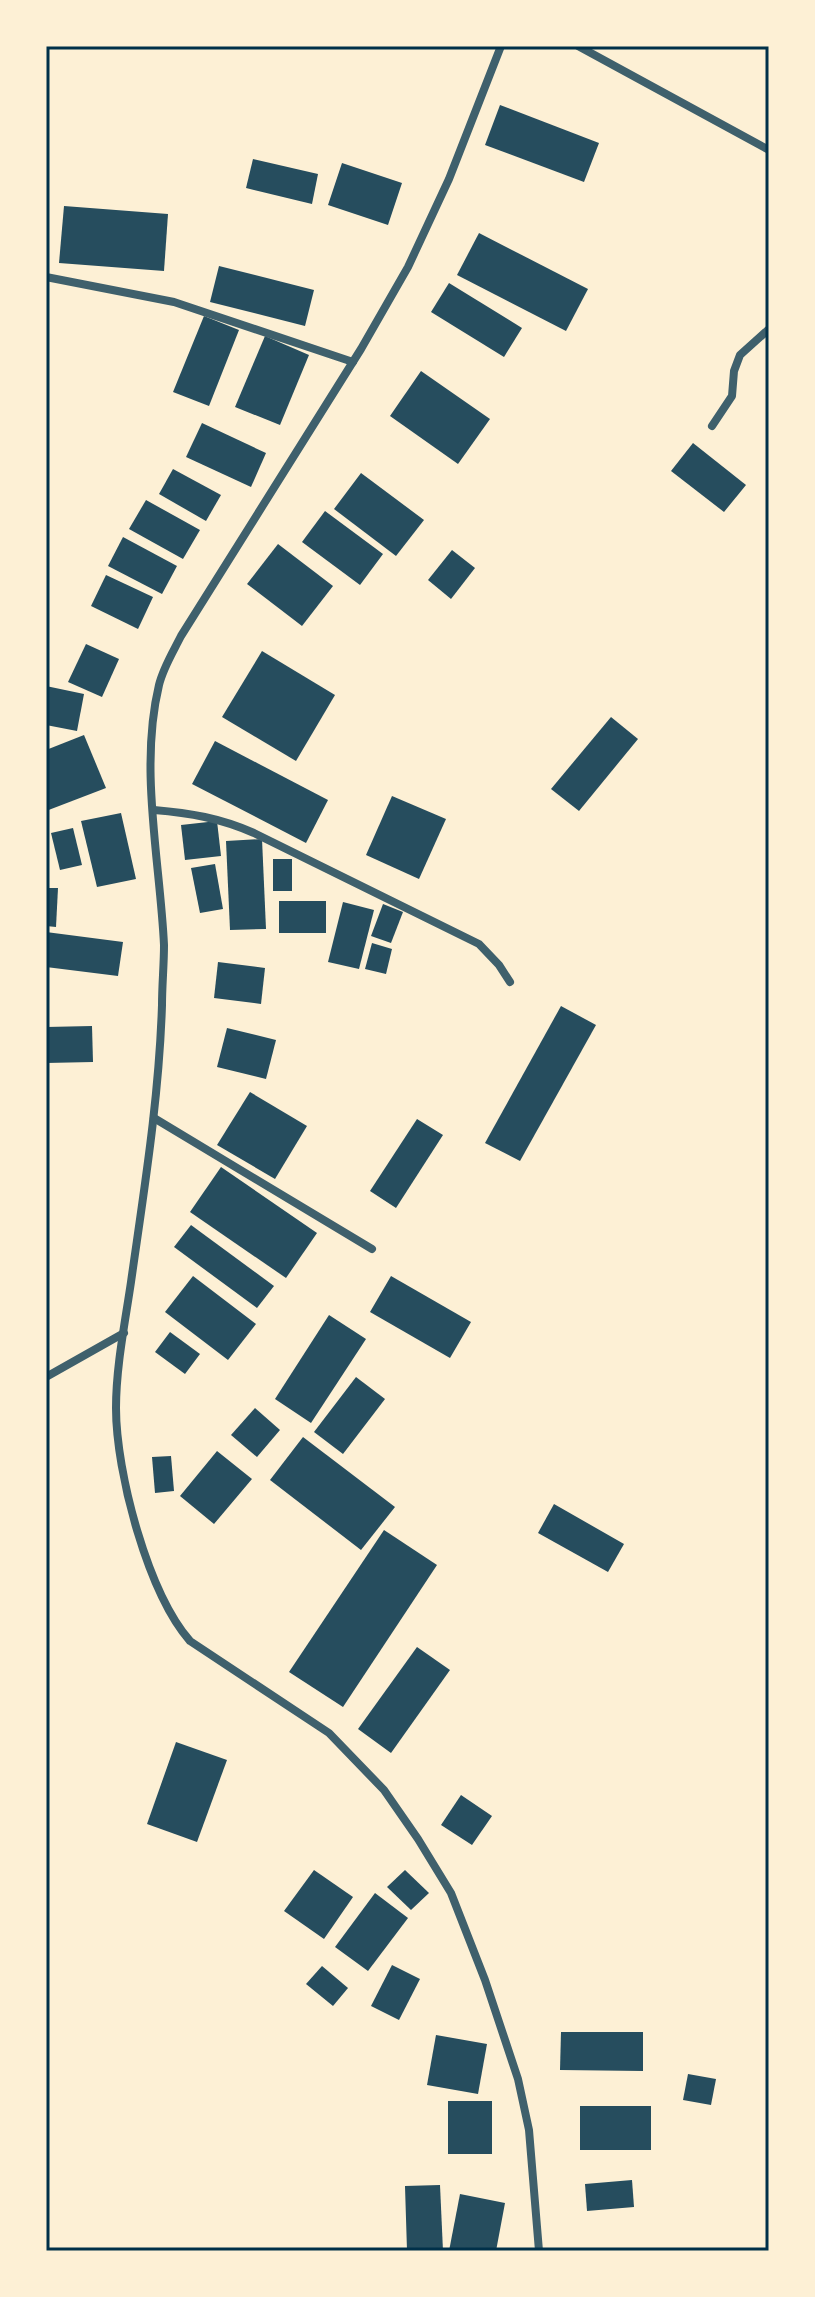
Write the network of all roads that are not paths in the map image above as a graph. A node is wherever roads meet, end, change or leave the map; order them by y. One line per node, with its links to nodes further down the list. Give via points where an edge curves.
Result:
1 (501, 46): 6 (street, via 428,227)
2 (578, 46): 3 (street)
3 (769, 150)
4 (46, 277): 6 (street, via 174,302)
5 (769, 329): 7 (street, via 740,355 732,396)
6 (353, 362): 8 (street, via 168,662 153,718)
7 (712, 426)
8 (154, 810): 9 (street, via 200,814 254,833 479,944); 10 (street, via 164,948)
9 (510, 982)
10 (154, 1118): 11 (street); 12 (street)
11 (372, 1249)
12 (124, 1333): 13 (street); 14 (street, via 116,1408 119,1446 157,1590 190,1641 317,1725 349,1753 384,1790 451,1893 518,2079 529,2130)
13 (46, 1377)
14 (539, 2251)

